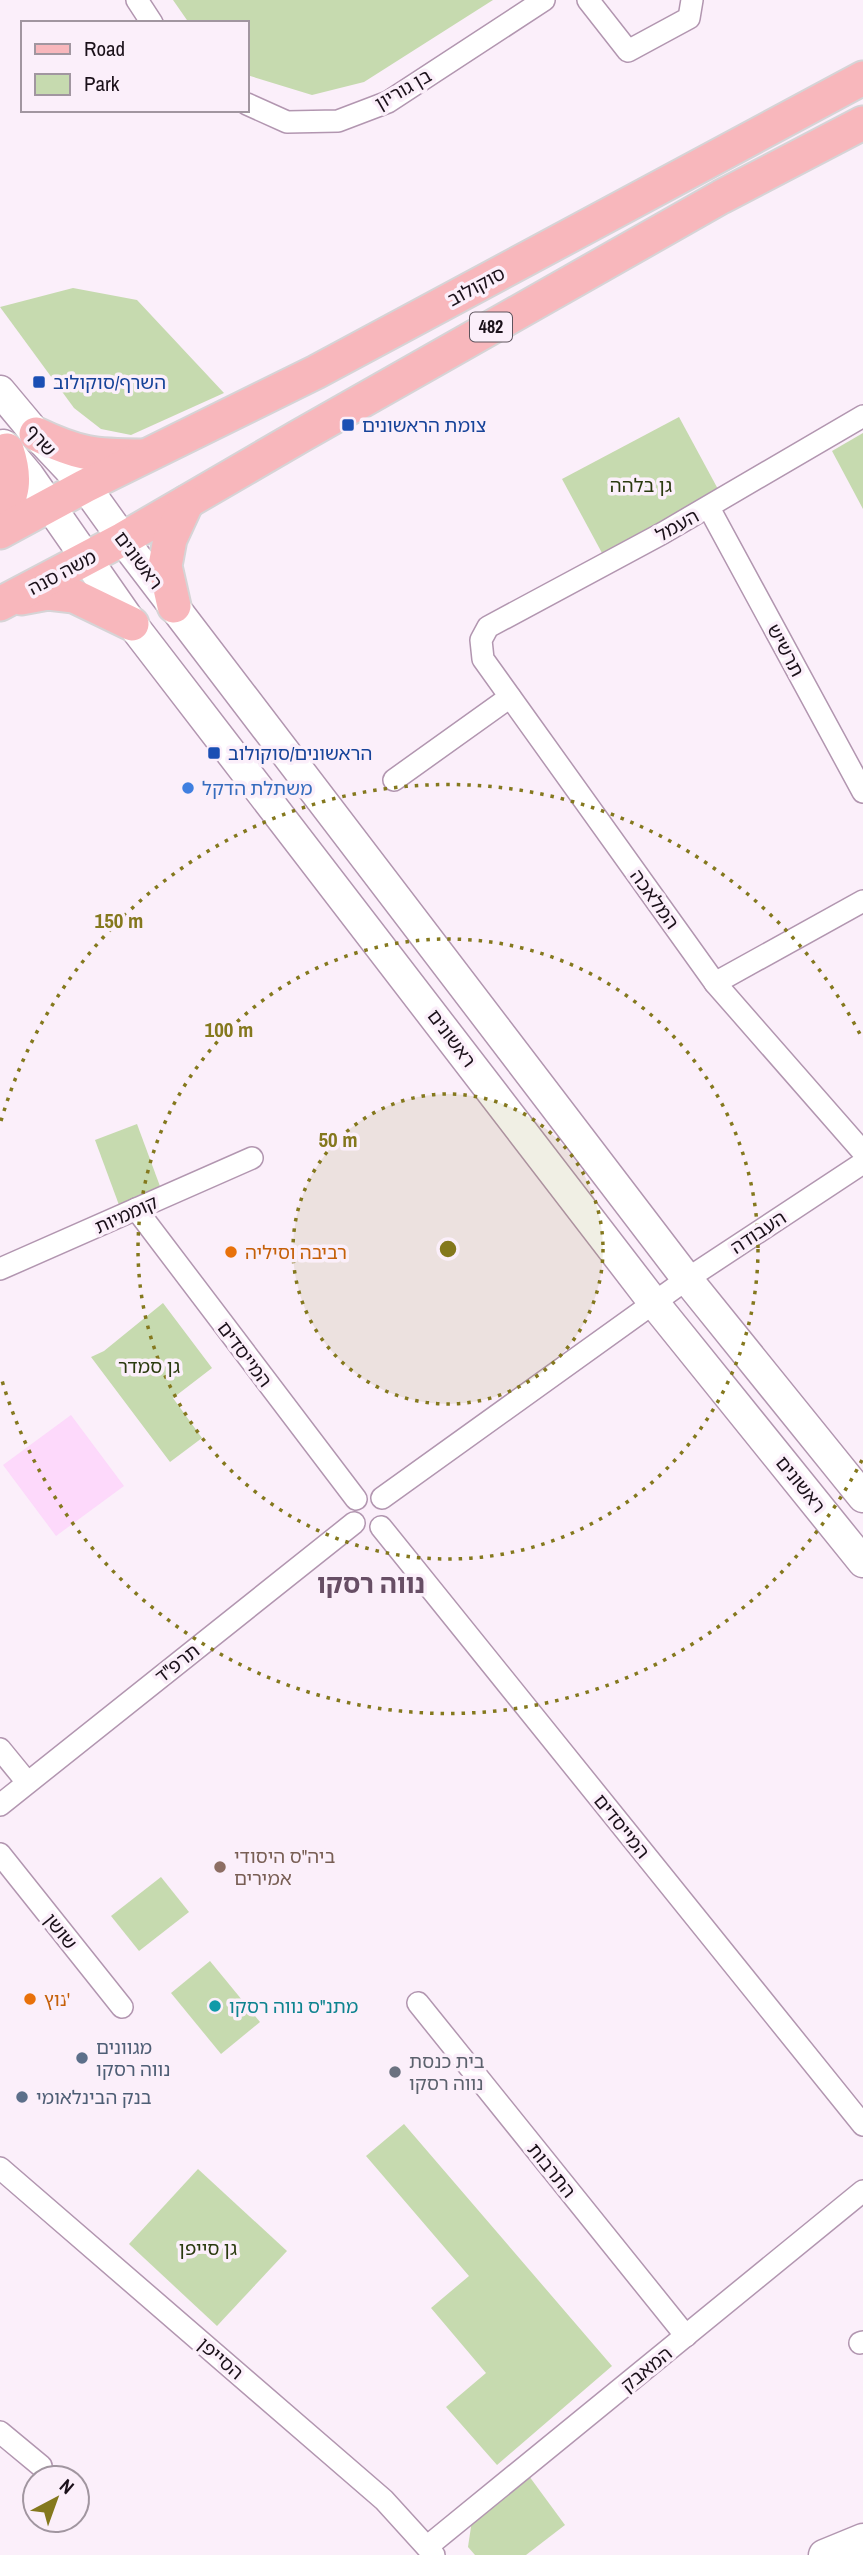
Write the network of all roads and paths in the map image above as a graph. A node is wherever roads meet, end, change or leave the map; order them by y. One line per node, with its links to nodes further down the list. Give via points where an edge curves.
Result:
1 (137, 0): 5 (street)
2 (544, 0): 7 (street, בן גוריון, via 388,102 338,121 287,122)
3 (588, 0): 4 (street, via 628,51 689,18)
4 (692, 0)
5 (151, 21)
6 (863, 78): 13 (main road, סוקולוב / 482)
7 (248, 104)
8 (863, 123): 15 (main road, 482, via 712,202)
9 (0, 391): 11 (street, שרף)
10 (863, 416): 17 (street, העמל)
11 (36, 434): 13 (main road, via 70,450 98,456); 14 (street, שרף)
12 (3, 446): 16 (street, שרף); 18 (main road, via 13,470 12,495)
13 (150, 456): 14 (main road, סוקולוב / 482)
14 (85, 486): 16 (main road, 482); 20 (street, ראשונים)
15 (187, 502): 20 (main road, 482); 23 (main road, via 170,539 165,566)
16 (49, 506): 19 (main road, 482); 21 (street, ראשונים)
17 (709, 508): 25 (street, העמל); 28 (street, תרשיש)
18 (0, 521)
19 (0, 532)
20 (123, 540): 21 (main road, משה סנה / 482); 23 (street, ראשונים)
21 (86, 559): 22 (main road, משה סנה / 482); 24 (street, ראשונים)
22 (4, 602): 24 (main road, via 48,593 74,596)
23 (174, 606): 36 (street, ראשונים)
24 (132, 624): 37 (street, ראשונים)
25 (488, 627): 26 (street, המלאכה, via 481,640 483,659)
26 (510, 697): 27 (street); 30 (street, המלאכה)
27 (394, 780)
28 (863, 792)
29 (863, 901): 30 (street)
30 (715, 983): 31 (street, המלאכה)
31 (863, 1152)
32 (252, 1158): 34 (street, קוממיות)
33 (863, 1163): 36 (street, העבודה)
34 (136, 1209): 35 (street, קוממיות); 40 (street, המייסדים)
35 (0, 1269)
36 (687, 1279): 37 (street, העבודה); 38 (street, ראשונים)
37 (654, 1303): 39 (street); 43 (street, ראשונים)
38 (863, 1497)
39 (382, 1498): 40 (street, via 370,1493); 42 (street, via 388,1510)
40 (356, 1499): 41 (street, via 350,1511)
41 (354, 1523): 42 (street, via 365,1531); 45 (street, תרפ"ד)
42 (381, 1527): 50 (street, המייסדים)
43 (863, 1562)
44 (0, 1749): 45 (street)
45 (27, 1782): 46 (street, תרפ"ד)
46 (0, 1805)
47 (0, 1854): 49 (street, שושן)
48 (418, 2003): 53 (street, התרבות)
49 (122, 2007)
50 (863, 2125)
51 (0, 2168): 57 (street, הסייפן, via 365,2483)
52 (863, 2191): 53 (street, המאבק)
53 (686, 2336): 57 (street, המאבק)
54 (0, 2432): 55 (street)
55 (39, 2464)
56 (863, 2539): 58 (street)
57 (431, 2550)
58 (824, 2555)

